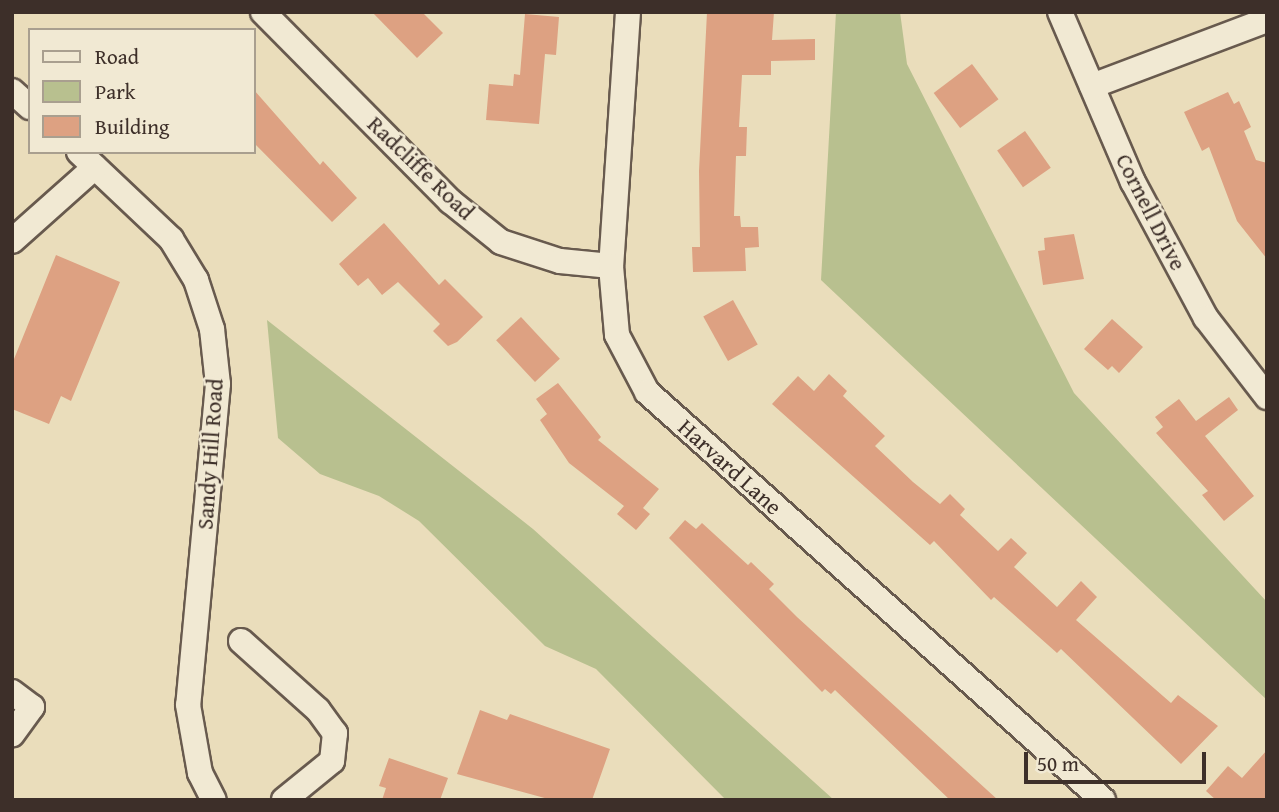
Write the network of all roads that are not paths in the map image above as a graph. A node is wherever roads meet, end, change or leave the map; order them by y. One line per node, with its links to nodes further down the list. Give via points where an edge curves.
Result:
1 (263, 12): 10 (street, Radcliffe Road, via 450,201 500,242 560,261)
2 (628, 12): 10 (street, Harvard Lane)
3 (1060, 12): 5 (street, Cornell Drive)
4 (1267, 20): 5 (street)
5 (1092, 86): 11 (street, Cornell Drive, via 1133,182 1206,318)
6 (12, 91): 7 (street)
7 (28, 105)
8 (87, 160): 9 (street); 15 (street, Sandy Hill Road, via 171,239 196,280 212,329 218,384 188,705 197,761)
9 (12, 241)
10 (611, 266): 17 (street, Harvard Lane, via 617,335 647,392)
11 (1267, 397)
12 (242, 642): 16 (street, via 318,710 335,733 332,761)
13 (12, 692): 14 (street, via 32,707)
14 (12, 735)
15 (214, 800)
16 (284, 800)
17 (1103, 800)

